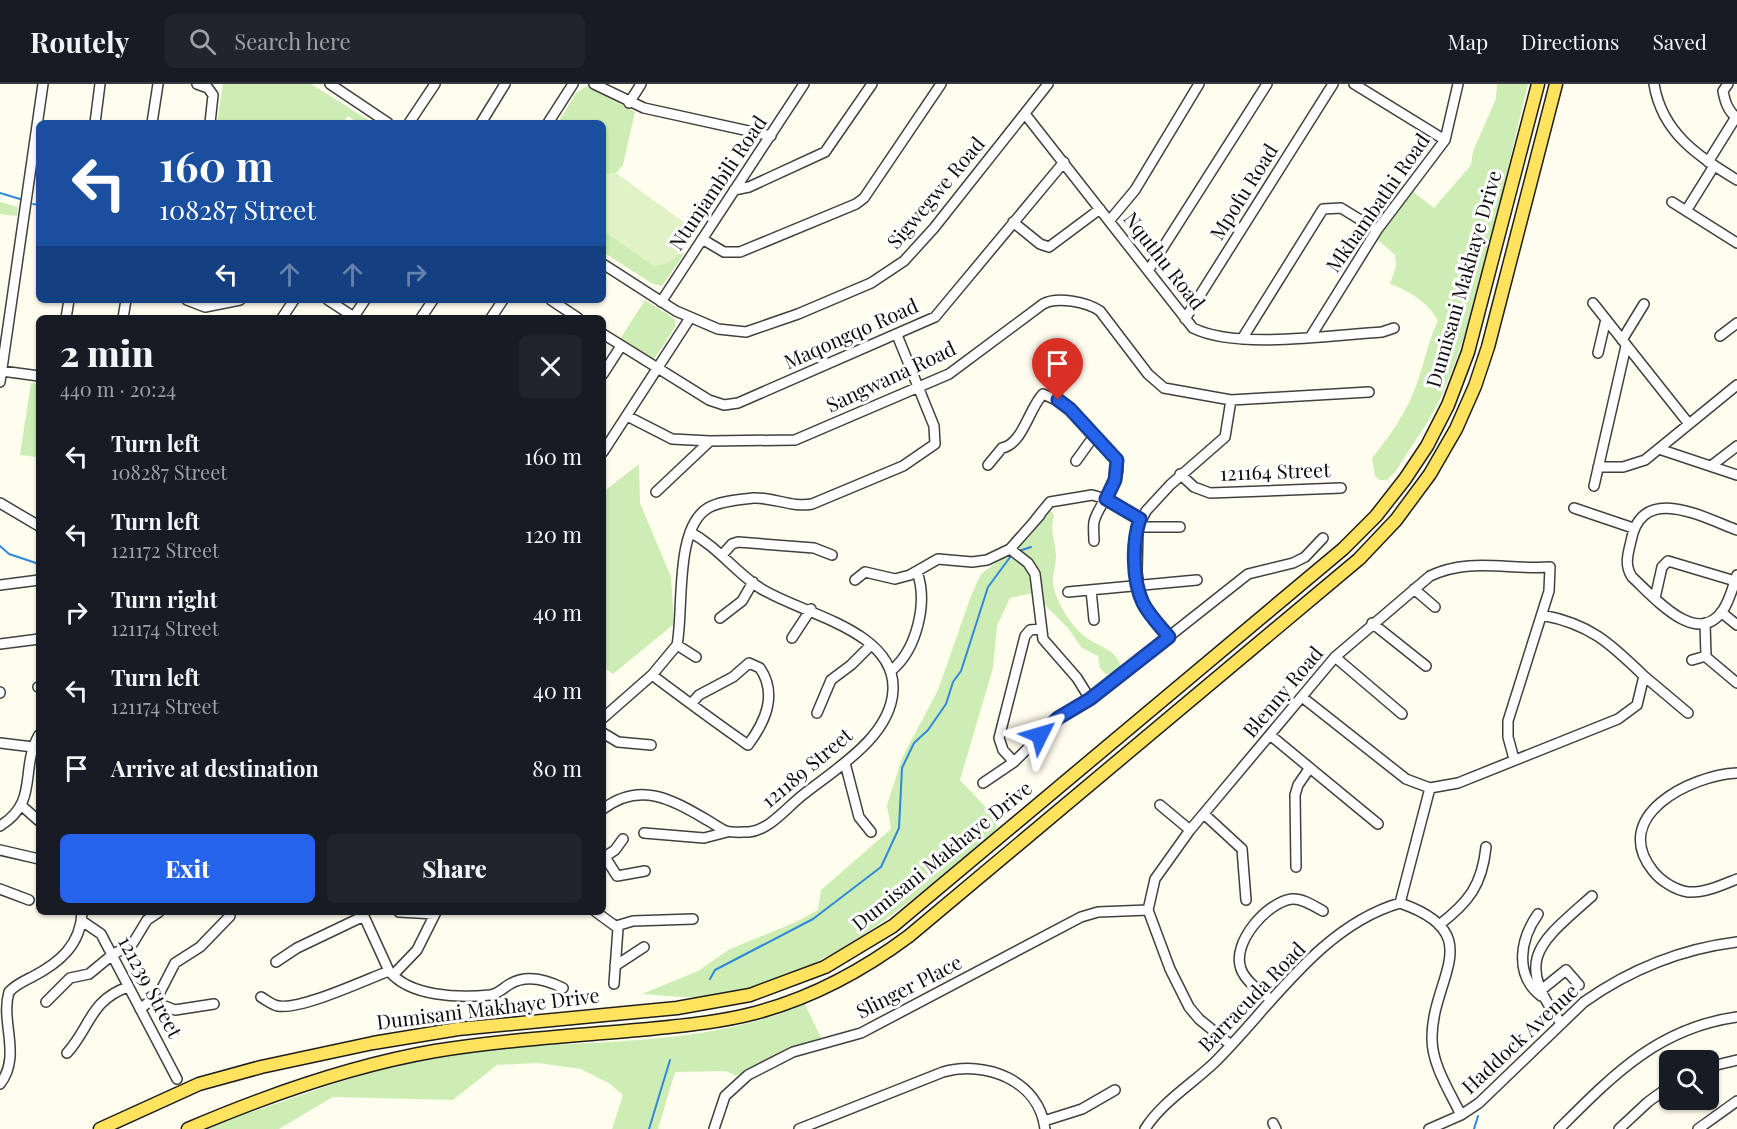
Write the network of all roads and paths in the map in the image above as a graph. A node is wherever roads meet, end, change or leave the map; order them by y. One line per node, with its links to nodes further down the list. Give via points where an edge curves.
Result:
1 (43, 84): 27 (street)
2 (100, 84): 28 (street)
3 (158, 84): 29 (street)
4 (197, 84): 30 (street, via 213,95)
5 (330, 84): 31 (street)
6 (435, 84): 32 (street)
7 (505, 84): 33 (street)
8 (573, 84): 34 (street)
9 (594, 84): 24 (street)
10 (641, 84): 24 (street)
11 (873, 84): 41 (street, via 836,139 819,156 749,188)
12 (941, 84): 48 (street, via 875,185 856,204 740,252 724,252)
13 (1048, 84): 25 (street, Sigwegwe Road)
14 (1199, 84): 45 (street, via 1135,190)
15 (1267, 84): 51 (street)
16 (1333, 84): 64 (street, Mpofu Road)
17 (1354, 84): 37 (street)
18 (1458, 84): 37 (street, Mkhambathi Road)
19 (1538, 84): 242 (main road, Dumisani Makhaye Drive, via 1458,379 1427,446 1390,499 1344,549 893,926 825,967 750,995 677,1008 458,1029 373,1043 221,1077 161,1099)
20 (1556, 84): 243 (main road, Dumisani Makhaye Drive, via 1475,386 1442,456 1405,509 1343,572 909,936 837,982 756,1013 707,1023 484,1044 396,1059 329,1078)
21 (1654, 84): 39 (street, via 1674,133)
22 (1728, 84): 26 (street, via 1723,91 1725,99)
23 (801, 85): 36 (street, Ntunjambili Road)
24 (629, 103): 36 (street)
25 (1025, 114): 38 (street, Nquthu Road); 63 (street, Sigwegwe Road, via 918,246 888,274 841,297 746,332 718,329)
26 (1737, 117): 39 (street)
27 (38, 120)
28 (95, 120)
29 (152, 120)
30 (210, 120)
31 (384, 120)
32 (412, 120)
33 (483, 120)
34 (550, 120)
35 (36, 133): 78 (street)
36 (771, 136): 41 (street, Ntunjambili Road)
37 (1445, 140): 47 (street, Mkhambathi Road)
38 (1064, 162): 43 (street, Nquthu Road); 46 (street, Maqongqo Road)
39 (1711, 164): 40 (street); 44 (street)
40 (1737, 180)
41 (734, 190): 48 (street, Ntunjambili Road)
42 (1672, 202): 44 (street)
43 (1100, 209): 45 (street, Nquthu Road); 46 (street, via 1049,247)
44 (1686, 211): 49 (street)
45 (1110, 220): 51 (street, Nquthu Road)
46 (1013, 222): 68 (street, Maqongqo Road, via 941,311)
47 (1377, 231): 70 (street, Mkhambathi Road); 72 (street, via 1341,208 1323,208)
48 (702, 238): 52 (street, Ntunjambili Road)
49 (1737, 243)
50 (606, 266): 52 (street, Sigwegwe Road)
51 (1148, 271): 64 (street, Nquthu Road)
52 (661, 302): 63 (street, Sigwegwe Road)
53 (195, 303): 54 (street, via 205,307)
54 (225, 303)
55 (333, 303): 60 (street)
56 (555, 303): 59 (street)
57 (1593, 303): 65 (street)
58 (1644, 304): 73 (street)
59 (562, 308): 61 (street); 62 (street)
60 (351, 315)
61 (558, 315)
62 (573, 315)
63 (690, 318): 76 (street)
64 (1185, 319): 72 (street, Nquthu Road, via 1193,328 1208,334)
65 (1606, 319): 73 (street); 75 (street)
66 (1737, 323): 71 (street)
67 (1394, 328): 70 (street, Nquthu Road)
68 (897, 335): 76 (street, Maqongqo Road, via 730,405 709,400); 82 (street)
69 (606, 336): 74 (street, Maqongqo Road)
70 (1311, 336): 72 (street, Nquthu Road)
71 (1720, 336)
72 (1242, 339)
73 (1624, 343): 86 (street); 95 (street)
74 (621, 346): 76 (street, Maqongqo Road); 77 (street)
75 (1598, 353)
76 (657, 368): 85 (street)
77 (606, 369)
78 (2, 371): 79 (street); 80 (street)
79 (36, 376)
80 (0, 382)
81 (1737, 385): 86 (street)
82 (917, 389): 84 (street, Sangwana Road, via 962,367 1043,304 1058,300 1100,311 1161,387); 88 (street, Sangwana Road, via 795,440); 111 (street, via 936,432 935,444 903,466 812,504 800,506 764,498 716,505 703,512)
83 (1369, 392): 84 (street, Sangwana Road)
84 (1231, 400): 96 (street, via 1225,436)
85 (627, 416): 88 (street, Sangwana Road, via 672,439); 90 (street)
86 (1689, 424): 91 (street)
87 (1094, 436): 92 (street); 93 (street, via 1065,404 1046,394 1032,407 1018,435); 101 (street, via 1117,463 1112,491)
88 (711, 441): 100 (street)
89 (1737, 446): 94 (street)
90 (606, 448)
91 (1659, 449): 94 (street); 95 (street, via 1634,464)
92 (1076, 461)
93 (988, 465)
94 (1711, 466): 97 (street)
95 (1598, 467): 98 (street)
96 (1180, 474): 99 (street, 121164 Street, via 1194,487 1210,493); 105 (street)
97 (1737, 475)
98 (1594, 486)
99 (1341, 488)
100 (656, 492)
101 (1106, 499): 105 (street); 107 (street, via 1083,495 1050,502); 113 (street, via 1095,520)
102 (0, 503): 106 (street)
103 (1574, 508): 109 (street)
104 (1040, 515): 107 (street)
105 (1139, 523): 108 (street); 124 (street)
106 (36, 524)
107 (1033, 524): 114 (street)
108 (1180, 527)
109 (1633, 528): 110 (street, via 1649,512 1668,507); 128 (street, via 1628,570)
110 (1737, 530)
111 (690, 532): 115 (street); 143 (street, via 685,548)
112 (1323, 538): 139 (street, via 1293,564 1248,574)
113 (1095, 541)
114 (1010, 549): 117 (street, via 977,562 932,561); 138 (street, via 1035,574)
115 (723, 554): 116 (street, via 738,542 814,548); 122 (street)
116 (832, 555)
117 (916, 572): 120 (street, via 895,579 865,572); 150 (street, via 922,590 916,628 906,654)
118 (1736, 578): 128 (street, via 1668,561 1662,567); 131 (street)
119 (36, 580): 123 (street)
120 (855, 580)
121 (1197, 580): 124 (street)
122 (753, 582): 130 (street, via 771,594); 133 (street, via 739,604)
123 (0, 585)
124 (1138, 585): 126 (street); 139 (street, via 1147,609)
125 (1414, 589): 129 (street); 132 (street, Blenny Road, via 1430,576 1455,566 1550,567); 135 (street, Blenny Road)
126 (1091, 590): 127 (street); 134 (street)
127 (1068, 592)
128 (1655, 598): 136 (street, via 1684,621)
129 (1435, 607)
130 (811, 609): 140 (street); 144 (street)
131 (1721, 612): 136 (street); 137 (street)
132 (1542, 615): 152 (street, via 1590,630); 167 (street, via 1508,721)
133 (720, 618)
134 (1094, 620)
135 (1372, 623): 147 (street, Blenny Road); 149 (street)
136 (1704, 623): 145 (street)
137 (1737, 625)
138 (1040, 629): 155 (street, via 1047,645); 168 (street, via 1030,630 1025,636 999,738)
139 (1169, 637): 155 (street)
140 (792, 638)
141 (36, 639): 142 (street)
142 (0, 644)
143 (677, 645): 146 (street); 151 (street)
144 (871, 645): 150 (street); 157 (street, via 831,680)
145 (1706, 656): 148 (street); 153 (street)
146 (696, 657)
147 (1335, 657): 154 (street, Blenny Road); 159 (street)
148 (1692, 660)
149 (1426, 666)
150 (892, 670): 169 (street, 121189 Street, via 893,697 886,712 868,740)
151 (652, 675): 156 (street); 160 (street)
152 (1644, 676): 158 (street); 167 (street, via 1639,700 1629,713)
153 (1737, 683)
154 (1302, 697): 162 (street, Blenny Road); 173 (street, via 1390,769)
155 (1090, 699): 168 (street, via 1051,724)
156 (691, 704): 156 (street, via 747,664 756,664 765,675 769,700 764,720 747,745)
157 (817, 713)
158 (1688, 713)
159 (1402, 714)
160 (606, 715)
161 (606, 735): 165 (street, via 618,742)
162 (1270, 735): 170 (street); 177 (street, Blenny Road)
163 (36, 741): 166 (street)
164 (0, 743): 166 (street)
165 (651, 745)
166 (33, 747): 175 (street)
167 (1514, 759): 173 (street, via 1458,783)
168 (1014, 762): 172 (street)
169 (844, 763): 182 (street, 121189 Street, via 762,828); 183 (street, via 859,817)
170 (1309, 769): 179 (street); 191 (street, via 1295,795)
171 (1737, 773): 193 (street, via 1717,775 1660,801 1644,824 1642,839 1646,863 1665,883 1678,889 1705,890)
172 (983, 783)
173 (1430, 788): 198 (street)
174 (1160, 805): 181 (street)
175 (22, 806): 178 (street); 180 (street)
176 (606, 807): 182 (street, via 626,796 660,797)
177 (1204, 814): 181 (street, Blenny Road); 197 (street, via 1242,849)
178 (36, 818)
179 (1378, 824)
180 (0, 826)
181 (1190, 830): 199 (street, Blenny Road, via 1160,869)
182 (727, 832): 184 (street, 121189 Street, via 704,838)
183 (871, 832)
184 (644, 833)
185 (623, 839): 188 (street)
186 (1486, 847): 210 (street, via 1476,888 1461,908)
187 (0, 850): 189 (street)
188 (606, 856)
189 (36, 858)
190 (606, 861): 192 (street, via 617,876)
191 (1296, 867)
192 (645, 871)
193 (1737, 879)
194 (0, 890): 196 (street)
195 (1592, 896): 222 (street, via 1541,946 1535,968)
196 (29, 900)
197 (1246, 900)
198 (1400, 903): 210 (street, via 1422,911); 224 (street, Barracuda Road, via 1372,913 1352,926)
199 (1148, 910): 231 (street, via 1189,1007); 244 (street, Slinger Place, via 1098,912 1081,917 861,1034 793,1052 730,1089 720,1104)
200 (1323, 910): 224 (street, via 1299,899 1288,900 1272,908 1245,938 1239,952 1241,968)
201 (1538, 914): 222 (street, via 1526,931 1523,963 1528,984)
202 (156, 915): 214 (street, via 147,920 133,943)
203 (361, 915): 215 (street)
204 (363, 915): 217 (street)
205 (435, 915): 217 (street, via 417,950)
206 (600, 915): 211 (street)
207 (230, 916): 225 (street, via 200,947 175,963)
208 (82, 917): 214 (street, 121239 Street, via 98,931); 236 (street, via 65,956 14,988 6,998 0,1014 9,1061)
209 (693, 919): 211 (street, via 633,921)
210 (1439, 925): 240 (street, via 1449,943 1450,959 1434,1018 1433,1051)
211 (616, 926): 216 (street)
212 (1737, 942): 230 (street, Haddock Avenue, via 1679,953 1637,970 1584,1002)
213 (644, 946): 216 (street)
214 (112, 955): 220 (street, 121239 Street); 226 (street, via 89,974 66,981)
215 (276, 963)
216 (615, 966): 218 (street)
217 (391, 973): 221 (street, via 417,989 437,993 489,995 516,981 531,979); 223 (street, via 285,1006)
218 (614, 984)
219 (1579, 985): 222 (street, via 1566,970)
220 (128, 987): 228 (street, 121239 Street); 232 (street, via 110,996 90,1015)
221 (563, 988)
222 (1541, 994): 230 (street)
223 (261, 997)
224 (1270, 999): 231 (street, Barracuda Road)
225 (152, 1001): 227 (street, via 175,1010); 228 (street)
226 (46, 1002)
227 (214, 1004)
228 (140, 1009): 235 (street, 121239 Street)
229 (1737, 1017): 248 (street, via 1696,1026 1641,1053)
230 (1562, 1023): 240 (street, Haddock Avenue, via 1485,1099)
231 (1231, 1046): 246 (street, Barracuda Road)
232 (67, 1053)
233 (1737, 1060): 234 (street)
234 (1719, 1064)
235 (177, 1079)
236 (0, 1084)
237 (1115, 1090): 241 (street, via 1092,1105)
238 (1659, 1094): 249 (street)
239 (1737, 1101): 250 (street)
240 (1461, 1115): 247 (street, Haddock Avenue)
241 (1045, 1125): 245 (street, via 1031,1097 1012,1079 966,1067 943,1072)
242 (100, 1129)
243 (188, 1129)
244 (714, 1129)
245 (799, 1129)
246 (1145, 1129)
247 (1429, 1129)
248 (1559, 1129)
249 (1619, 1129)
250 (1698, 1129)

